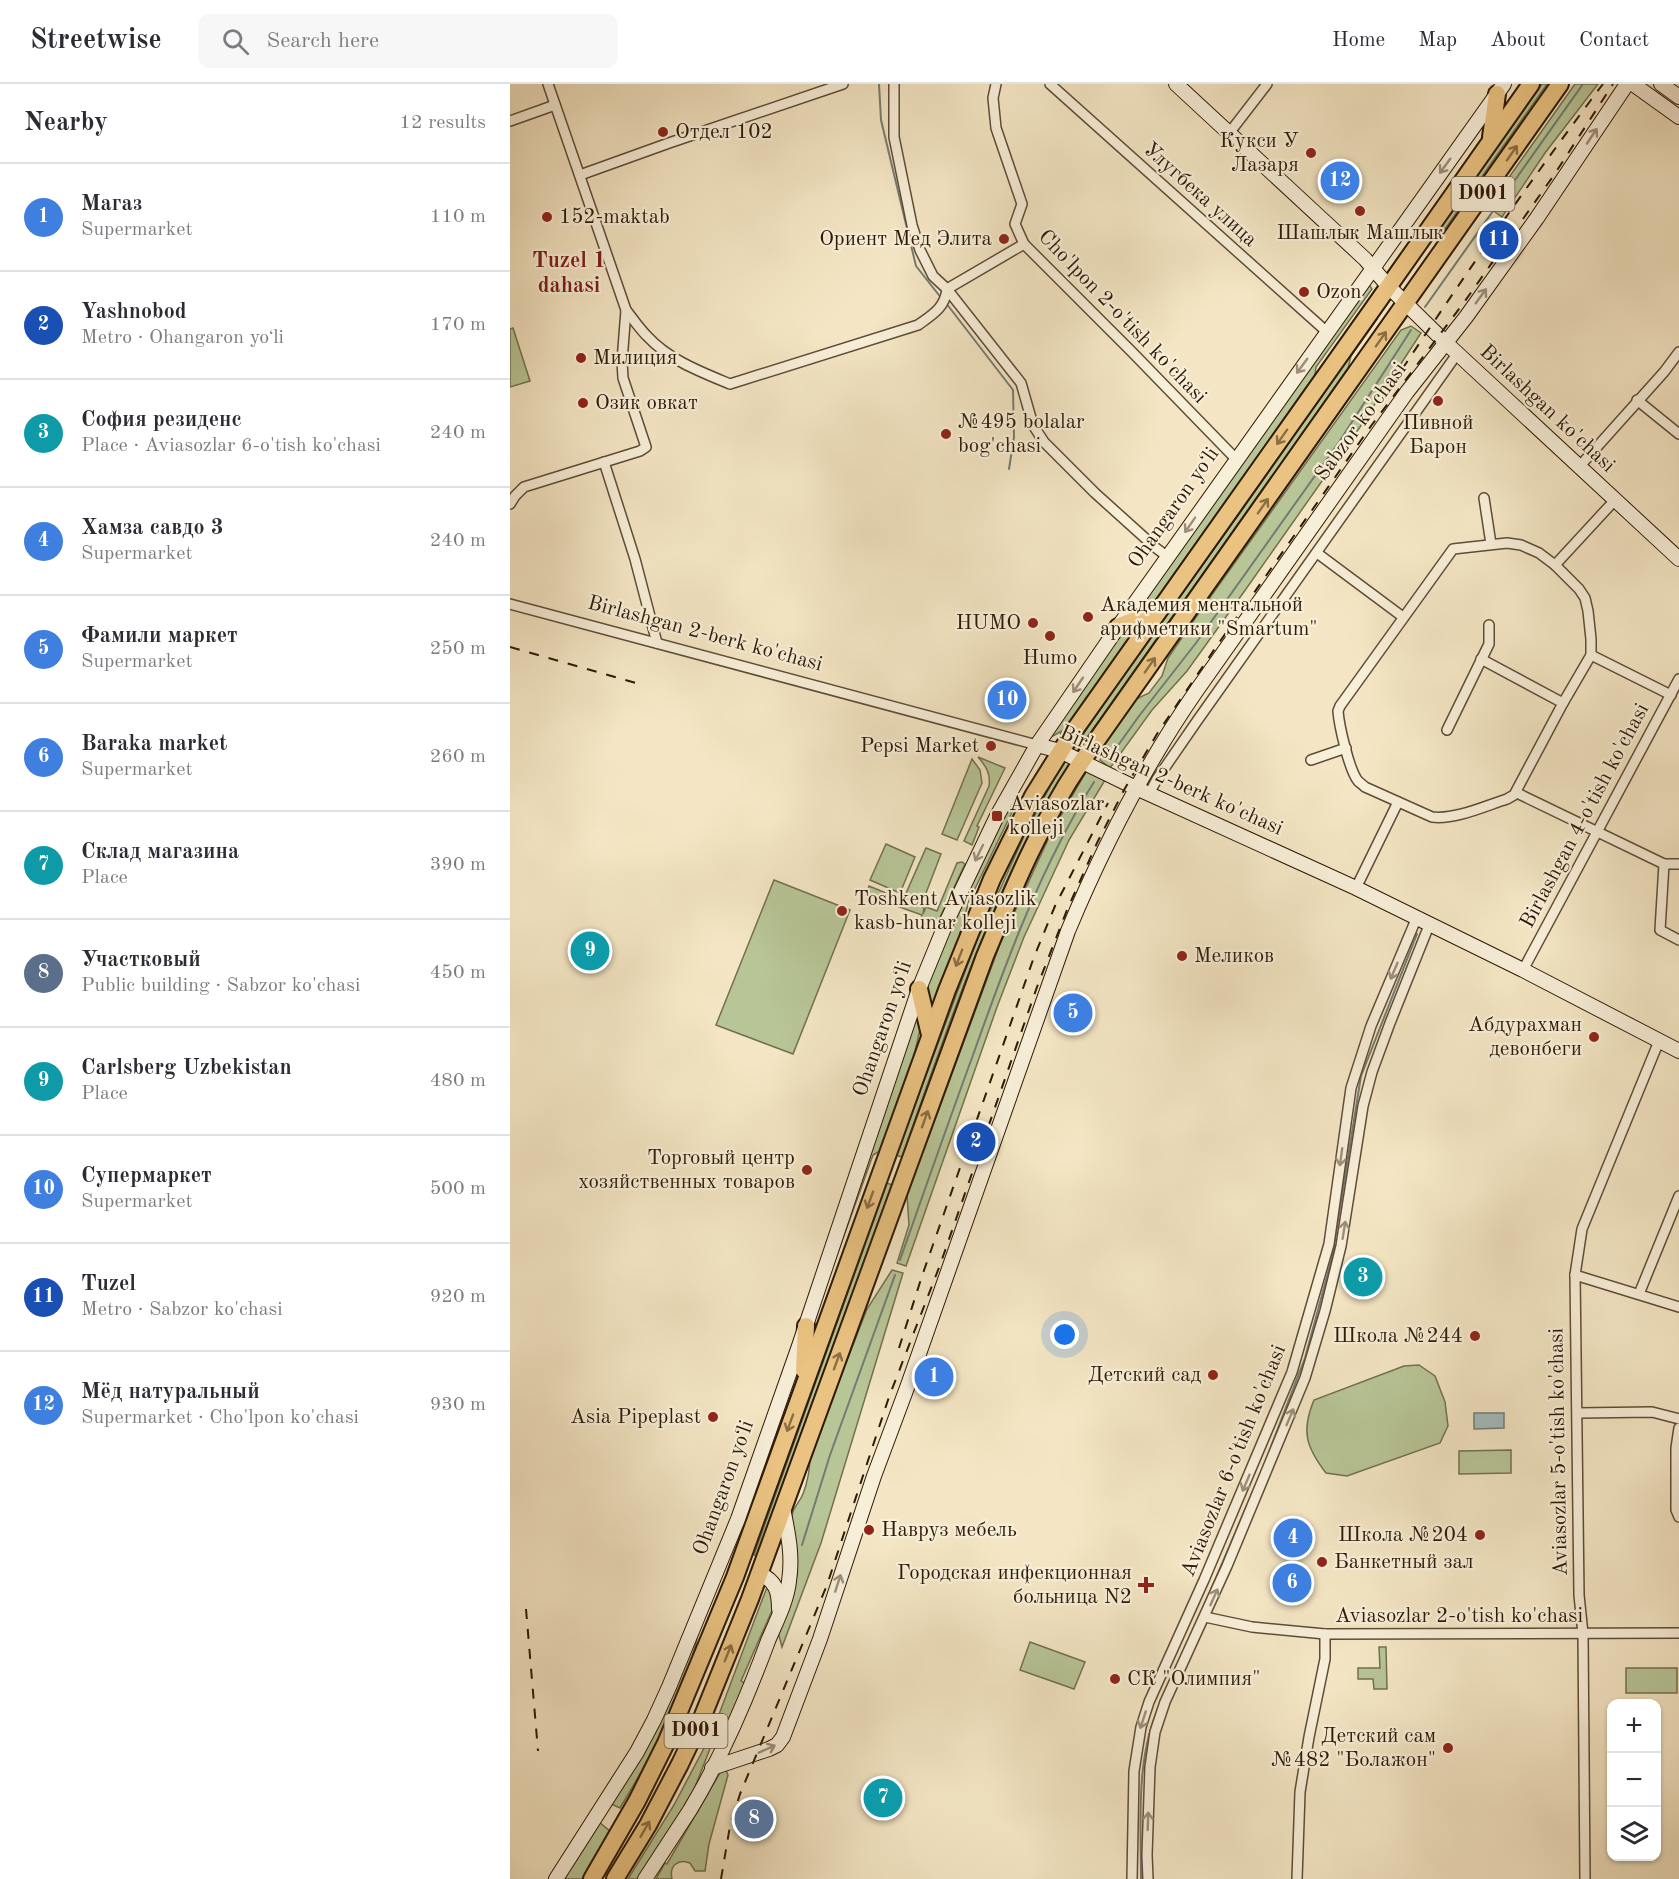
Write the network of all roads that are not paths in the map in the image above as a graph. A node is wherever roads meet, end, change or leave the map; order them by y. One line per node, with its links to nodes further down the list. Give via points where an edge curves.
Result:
1 (843, 84): 20 (street)
2 (894, 84): 24 (street, via 894,137 912,225 920,250)
3 (996, 84): 21 (street, Cho'lpon 2-o'tish ko'chasi, via 996,128 1022,204 1016,224)
4 (1050, 84): 27 (street, Улугбека улица)
5 (1176, 84): 18 (main road, Birlashgan ko'chasi)
6 (1267, 84): 18 (street)
7 (1531, 84): 19 (highway, Ohangaron yoʻli / D001)
8 (1560, 84): 25 (highway, D001, one-way to 8)
9 (1627, 84): 28 (main road, Sabzor ko'chasi, one-way to 9, via 1537,218)
10 (1633, 84): 16 (main road)
11 (1661, 84): 14 (main road)
12 (550, 85): 15 (street)
13 (1500, 89): 19 (highway); 22 (main road, Ohangaron yoʻli, one-way to 22)
14 (1679, 97)
15 (555, 105): 17 (street); 20 (street)
16 (1679, 117)
17 (510, 121)
18 (1230, 132): 22 (main road, Birlashgan ko'chasi)
19 (1491, 140): 23 (highway, Ohangaron yoʻli / D001)
20 (580, 175): 26 (street)
21 (1024, 244): 24 (street); 33 (street, Cho'lpon 2-o'tish ko'chasi)
22 (1373, 267): 23 (main road, Birlashgan ko'chasi); 27 (main road, Ohangaron yoʻli)
23 (1389, 287): 25 (main road, Birlashgan ko'chasi); 45 (highway, Ohangaron yoʻli / D001, one-way to 45)
24 (946, 294): 26 (street, via 941,308 918,325 730,384 669,355); 41 (street, via 1021,382 1033,425 1044,442)
25 (1406, 304): 28 (main road, Birlashgan ko'chasi); 62 (highway, D001, one-way to 25)
26 (626, 310): 34 (street, via 623,378 646,447)
27 (1327, 332): 33 (main road, Ohangaron yoʻli, one-way to 33)
28 (1445, 342): 30 (main road, Birlashgan ko'chasi); 52 (main road, Sabzor ko'chasi)
29 (1679, 352): 31 (street)
30 (1457, 354): 35 (main road, Birlashgan ko'chasi); 40 (street)
31 (1637, 400): 32 (street); 35 (street)
32 (1679, 434)
33 (1236, 459): 41 (main road, Ohangaron yoʻli, one-way to 41)
34 (604, 462): 38 (street, via 524,487); 49 (street)
35 (1579, 467): 37 (main road, Birlashgan ko'chasi)
36 (1484, 498): 39 (street)
37 (1615, 500): 42 (main road, Birlashgan ko'chasi); 43 (street)
38 (510, 504)
39 (1491, 544): 43 (street, via 1521,545 1539,552); 46 (street, via 1453,549)
40 (1317, 553): 46 (street); 53 (street)
41 (1168, 557): 48 (main road, Ohangaron yoʻli)
42 (1679, 559)
43 (1555, 565): 50 (street, via 1585,598)
44 (510, 604): 49 (street, Birlashgan 2-berk ko'chasi)
45 (1160, 610): 48 (highway); 60 (highway, Ohangaron yoʻli / D001)
46 (1403, 617): 59 (street, via 1340,706)
47 (1489, 625): 51 (street, via 1489,644)
48 (1118, 627): 58 (main road, Ohangaron yoʻli, one-way to 58)
49 (657, 643): 58 (street, Birlashgan 2-berk ko'chasi)
50 (1591, 655): 55 (street); 56 (street)
51 (1481, 659): 56 (street); 57 (street)
52 (1218, 660): 53 (street); 63 (main road, Sabzor ko'chasi, via 1183,710)
53 (1234, 670): 63 (street, via 1157,779)
54 (1679, 680): 55 (street, Birlashgan 4-o'tish ko'chasi)
55 (1671, 695): 66 (street, Birlashgan 4-o'tish ko'chasi)
56 (1563, 703): 64 (street)
57 (1447, 730)
58 (1037, 745): 60 (main road, Birlashgan 2-berk ko'chasi); 73 (main road, Ohangaron yoʻli, one-way to 73, via 961,889)
59 (1346, 748): 61 (street); 65 (street, via 1358,782)
60 (1060, 751): 62 (main road, Birlashgan 2-berk ko'chasi); 74 (highway, Ohangaron yoʻli / D001, one-way to 74, via 992,879)
61 (1311, 760)
62 (1082, 761): 63 (main road, Birlashgan 2-berk ko'chasi); 78 (highway, D001, one-way to 62, via 1011,896 1048,818)
63 (1142, 791): 69 (main road, Birlashgan 2-berk ko'chasi); 101 (main road, Sabzor ko'chasi, one-way to 63, via 769,1749 783,1737 1068,931 1088,883)
64 (1517, 793): 65 (street, via 1442,818); 66 (street)
65 (1398, 802): 69 (street)
66 (1597, 832): 67 (street); 72 (street, Birlashgan 4-o'tish ko'chasi)
67 (1664, 864): 68 (street); 71 (street, via 1660,930)
68 (1679, 864)
69 (1356, 888): 70 (main road, Birlashgan 2-berk ko'chasi)
70 (1423, 920): 72 (main road, Birlashgan 2-berk ko'chasi); 77 (street, Aviasozlar 6-o'tish ko'chasi, via 1390,1023); 77 (street, Aviasozlar 6-o'tish ko'chasi, one-way to 77, via 1371,1026)
71 (1679, 940)
72 (1523, 970): 75 (main road, Birlashgan 2-berk ko'chasi)
73 (919, 989): 74 (highway); 84 (main road, Ohangaron yoʻli)
74 (930, 1036): 79 (highway, Ohangaron yoʻli / D001)
75 (1659, 1041): 76 (main road, Birlashgan 2-berk ko'chasi); 81 (street, Aviasozlar 5-o'tish ko'chasi, via 1582,1229)
76 (1679, 1051)
77 (1364, 1070): 85 (street, Aviasozlar 6-o'tish ko'chasi, one-way to 77, via 1341,1246 1363,1106); 85 (street, Aviasozlar 6-o'tish ko'chasi, one-way to 85, via 1349,1099 1329,1244)
78 (910, 1158): 79 (highway, via 897,1169); 90 (highway, D001, one-way to 78)
79 (884, 1162): 86 (highway, Ohangaron yoʻli / D001, one-way to 86)
80 (1679, 1196): 82 (street)
81 (1575, 1275): 82 (street); 87 (street, Aviasozlar 5-o'tish ko'chasi)
82 (1639, 1294): 83 (street)
83 (1679, 1307)
84 (806, 1326): 86 (highway); 103 (main road, Ohangaron yoʻli, via 738,1519 662,1704 637,1752)
85 (1307, 1351): 92 (street, Aviasozlar 6-o'tish ko'chasi, one-way to 92, via 1285,1393); 92 (street, Aviasozlar 6-o'tish ko'chasi, one-way to 85, via 1297,1401)
86 (802, 1388): 94 (highway, Ohangaron yoʻli / D001, one-way to 94)
87 (1578, 1413): 88 (street, via 1652,1412); 100 (street, Aviasozlar 5-o'tish ko'chasi, via 1579,1595)
88 (1679, 1419)
89 (1679, 1428): 91 (street)
90 (783, 1509): 93 (highway, D001); 95 (main road, via 791,1567)
91 (1679, 1517)
92 (1227, 1551): 96 (street, Aviasozlar 6-o'tish ko'chasi, one-way to 92); 97 (street, Aviasozlar 6-o'tish ko'chasi)
93 (759, 1574): 94 (highway); 95 (main road, via 775,1585); 105 (highway, D001, one-way to 93, via 691,1742)
94 (735, 1577): 104 (highway, Ohangaron yoʻli / D001, via 666,1743)
95 (779, 1614): 101 (main road, via 755,1678)
96 (1205, 1617): 97 (street, Aviasozlar 6-o'tish ko'chasi); 99 (street, Aviasozlar 2-o'tish ko'chasi, via 1252,1627)
97 (1192, 1627): 106 (street, Aviasozlar 6-o'tish ko'chasi, one-way to 106, via 1149,1702 1138,1737); 107 (street, Aviasozlar 6-o'tish ko'chasi, one-way to 97, via 1153,1742)
98 (1679, 1633): 100 (street, Aviasozlar 2-o'tish ko'chasi)
99 (1325, 1634): 100 (street, Aviasozlar 2-o'tish ko'chasi); 108 (street, via 1325,1659 1300,1792)
100 (1583, 1634): 109 (street, Aviasozlar 5-o'tish ko'chasi)
101 (712, 1768): 102 (main road)
102 (649, 1876)
103 (556, 1879)
104 (592, 1879)
105 (615, 1879)
106 (1132, 1879)
107 (1148, 1879)
108 (1297, 1879)
109 (1586, 1879)

